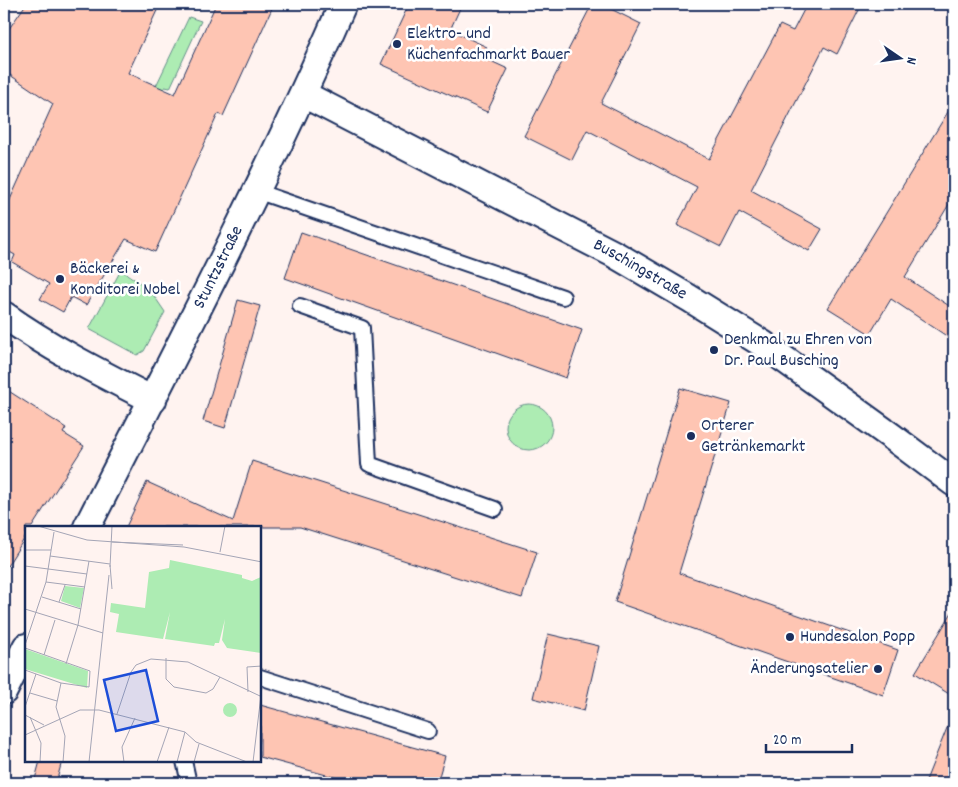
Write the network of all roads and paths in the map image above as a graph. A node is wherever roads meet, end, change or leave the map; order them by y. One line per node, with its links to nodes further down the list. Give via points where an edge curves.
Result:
1 (343, 4): 2 (street, Stuntzstraße)
2 (303, 94): 3 (street, Stuntzstraße); 8 (street, Buschingstraße, via 614,254 689,298 763,344)
3 (256, 190): 4 (lane); 7 (street, Stuntzstraße)
4 (563, 297)
5 (300, 306): 9 (lane, via 362,328 369,464)
6 (4, 315): 7 (street, via 62,352)
7 (153, 400): 10 (street, Stuntzstraße)
8 (954, 484)
9 (495, 509)
10 (88, 526)
11 (25, 649): 13 (street)
12 (261, 677): 14 (lane)
13 (4, 690)
14 (428, 731)
15 (184, 762): 16 (lane)
16 (189, 783)

